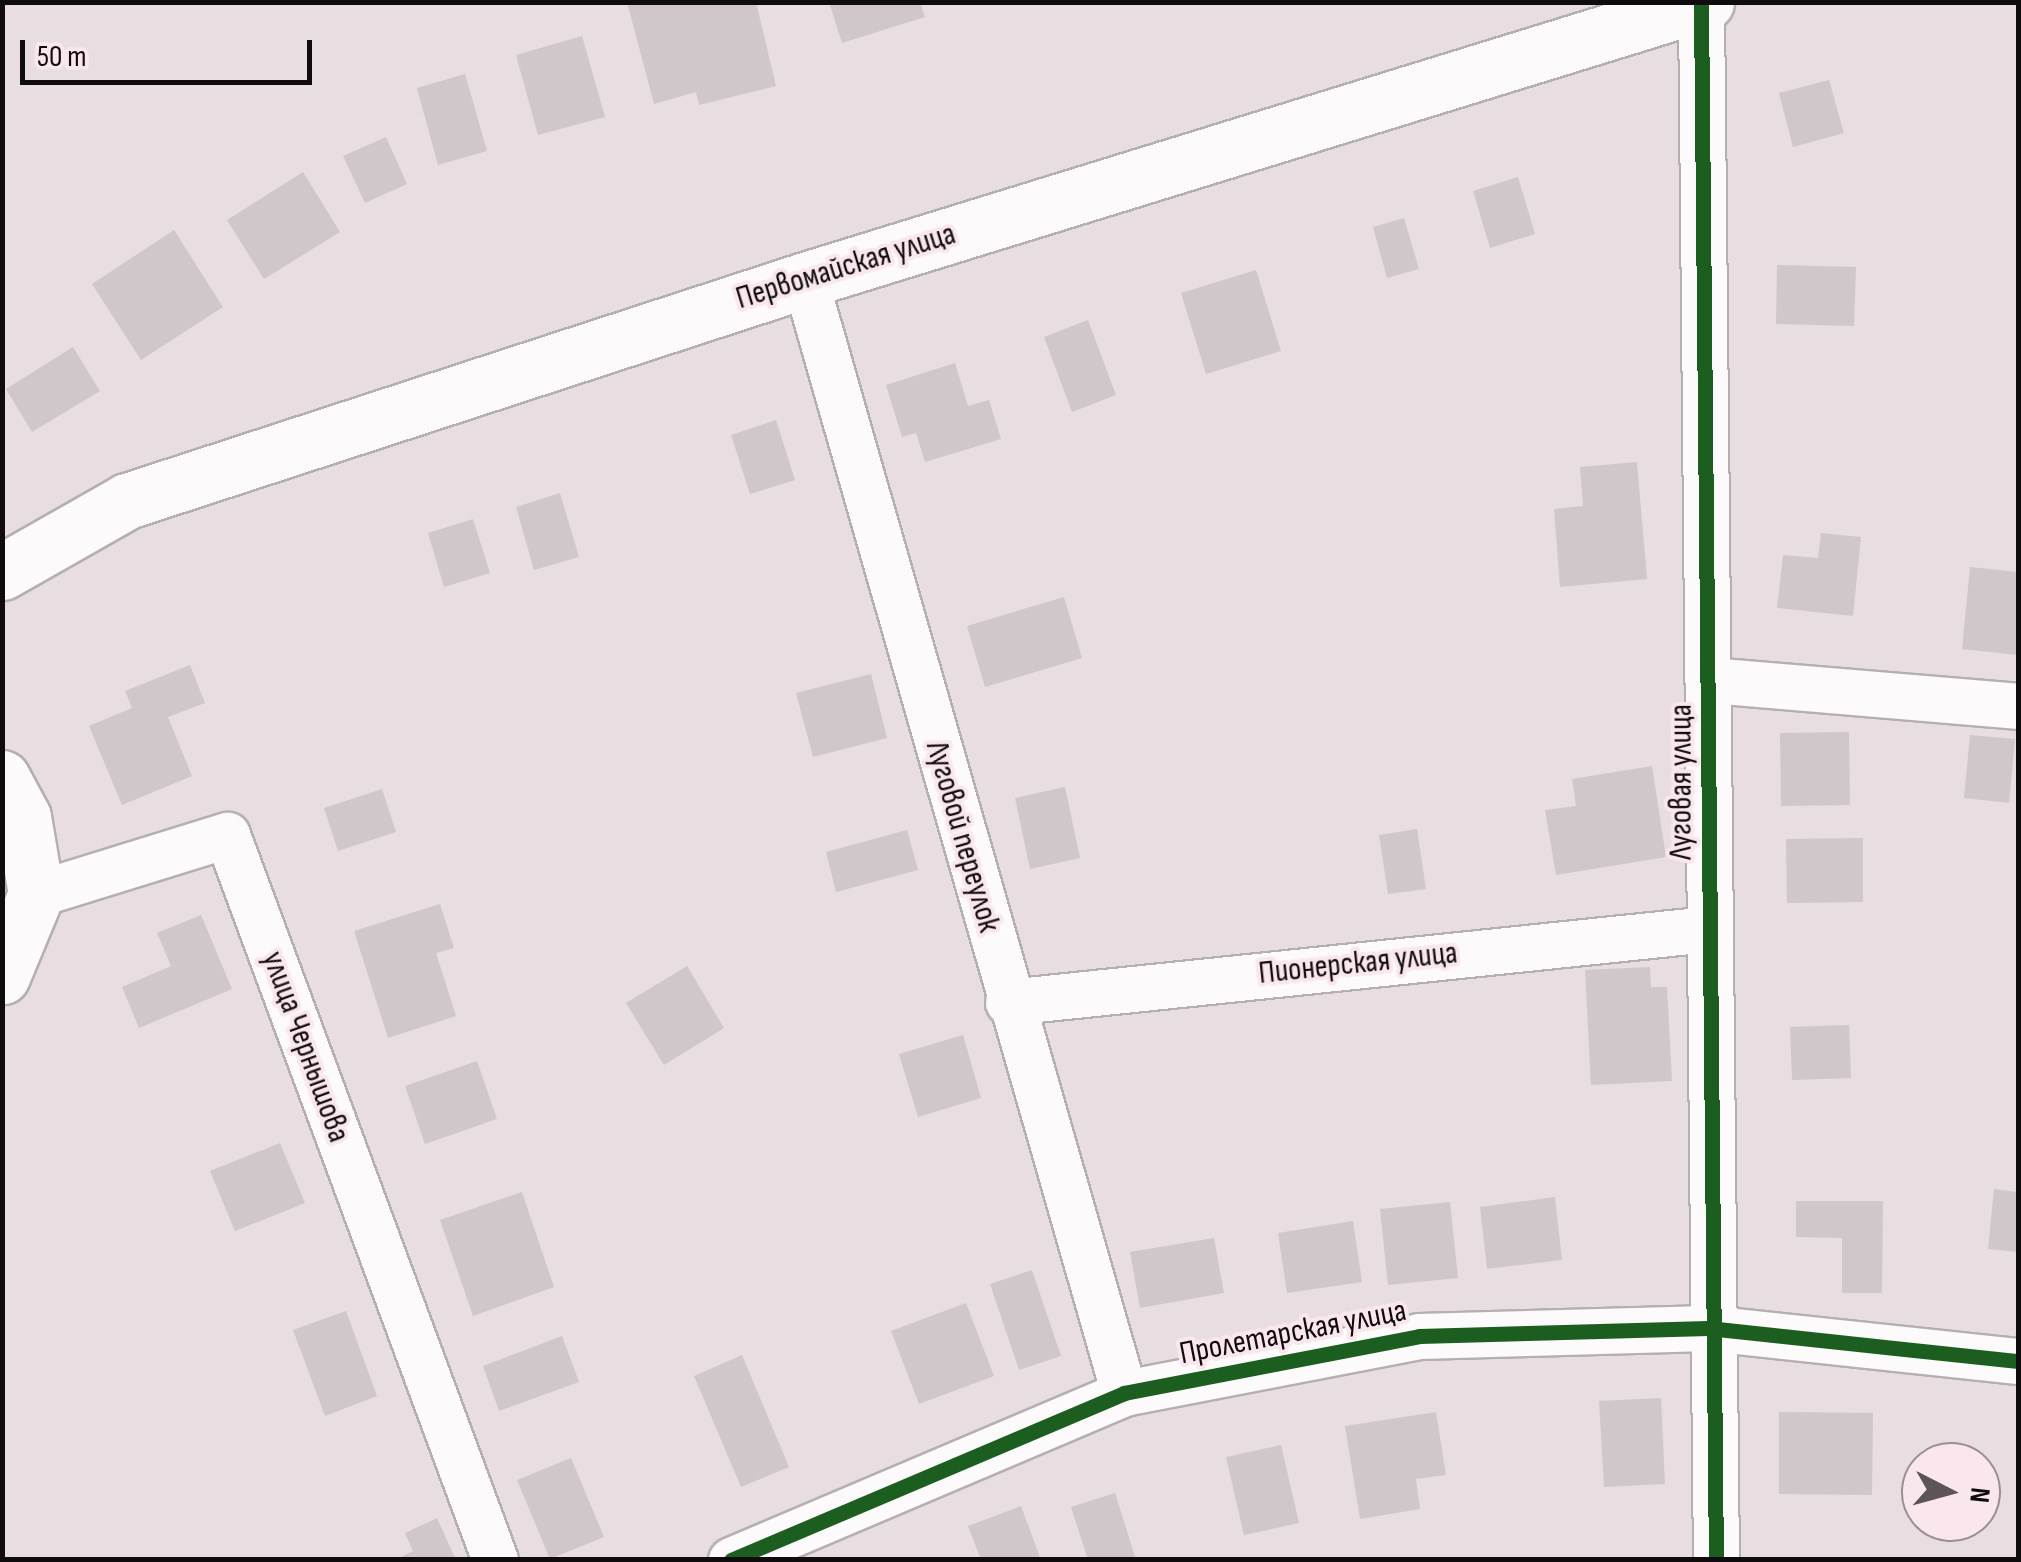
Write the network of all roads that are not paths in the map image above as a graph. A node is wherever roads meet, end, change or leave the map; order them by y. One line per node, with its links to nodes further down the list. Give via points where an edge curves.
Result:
1 (1704, 3): 2 (main road, Первомайская улица); 4 (street, Луговая улица)
2 (804, 280): 3 (main road, Первомайская улица, via 127,501); 10 (street, Луговой переулок)
3 (2, 572)
4 (1710, 680): 5 (street); 8 (street, Луговая улица)
5 (2018, 706)
6 (2, 778): 7 (main road, via 23,817)
7 (36, 894): 9 (main road); 14 (street, улица Чернышова, via 227,834)
8 (1710, 929): 10 (street, Пионерская улица); 11 (street, Луговая улица)
9 (2, 976)
10 (1008, 1002): 13 (street, Луговой переулок)
11 (1708, 1328): 12 (street, Пролетарская улица); 13 (street, Пролетарская улица, via 1419,1336); 16 (street, Луговая улица)
12 (2018, 1361)
13 (1124, 1393): 15 (street, Пролетарская улица)
14 (495, 1560)
15 (731, 1560)
16 (1716, 1560)

